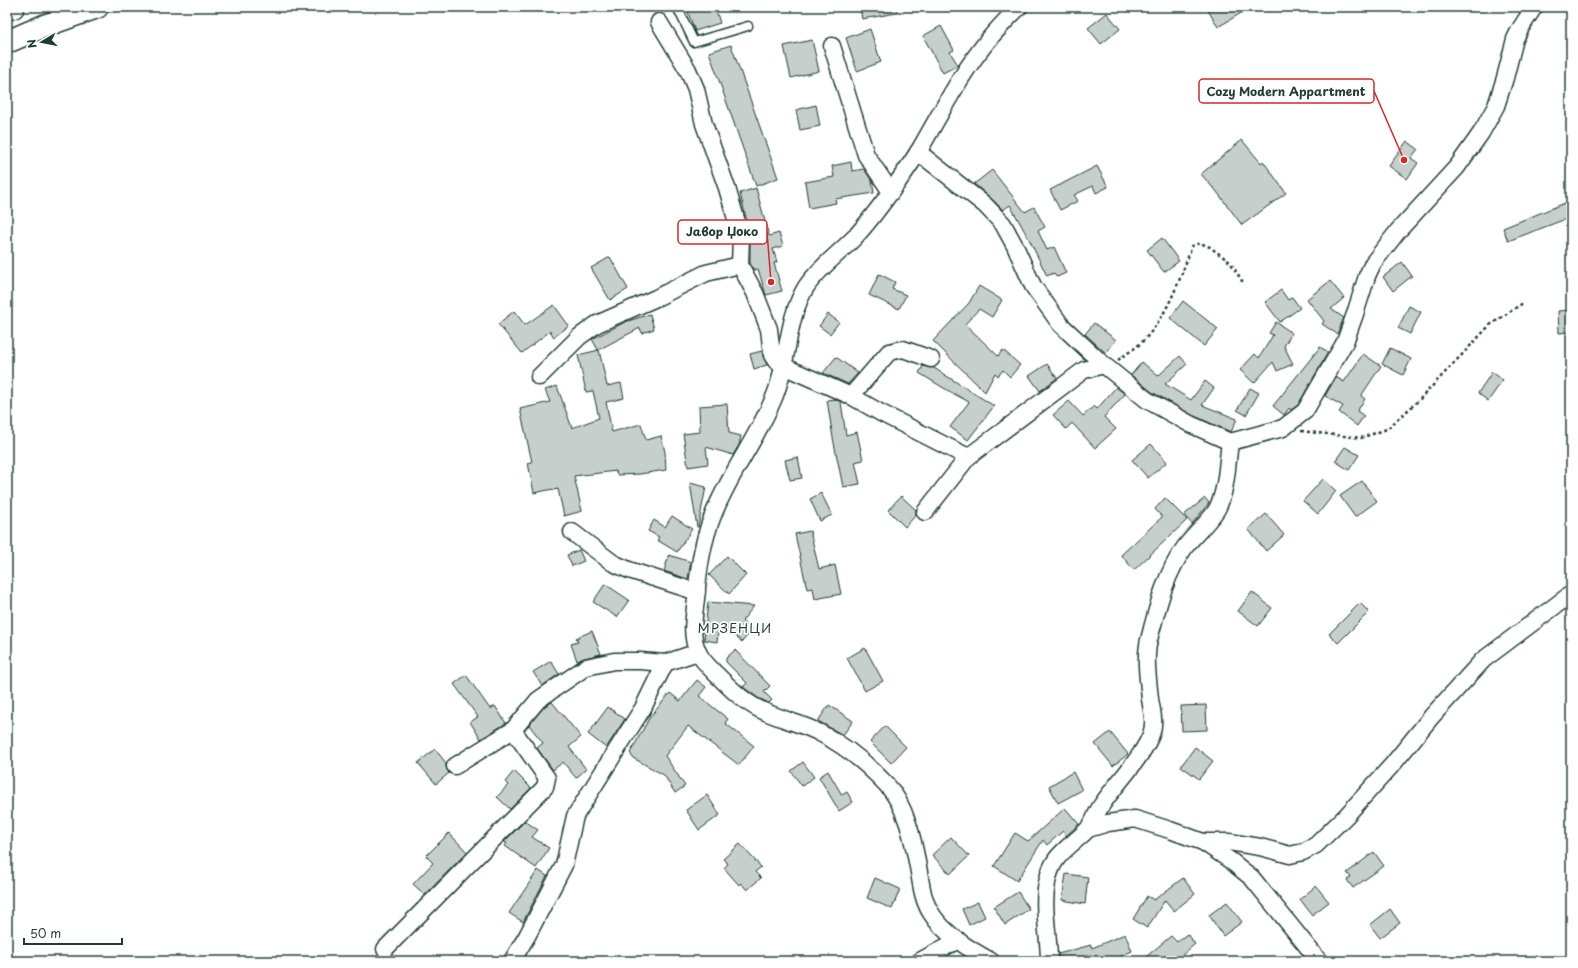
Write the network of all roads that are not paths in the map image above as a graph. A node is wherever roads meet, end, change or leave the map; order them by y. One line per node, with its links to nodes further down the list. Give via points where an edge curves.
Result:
1 (14, 7): 6 (highway)
2 (97, 7): 9 (highway)
3 (677, 7): 8 (lane, via 694,42)
4 (1018, 7): 11 (street, via 977,55)
5 (1534, 7): 19 (street, via 1515,39 1496,106 1481,133 1457,167 1398,231 1373,263 1345,342 1305,411 1283,428)
6 (7, 9)
7 (659, 22): 13 (street, via 688,70 696,89 704,124 727,188 740,236)
8 (748, 26)
9 (7, 42)
10 (832, 46): 12 (street, via 866,155)
11 (918, 152): 12 (street); 15 (street, via 985,205 1003,224 1033,286 1061,325)
12 (891, 192): 16 (street, via 856,237 808,284 789,330)
13 (740, 264): 16 (street, via 769,329 772,355); 17 (street, via 706,272 597,324 579,337)
14 (931, 359): 18 (street, via 903,349 889,352)
15 (1104, 365): 19 (street, via 1147,400); 20 (street, via 1084,370)
16 (783, 366): 18 (street); 23 (street, via 775,394 762,424 712,517 705,539)
17 (539, 376)
18 (851, 396): 20 (street)
19 (1230, 442): 29 (street, via 1224,489 1218,508 1176,561 1159,601 1148,642 1147,659 1154,724 1151,734 1137,760 1100,807)
20 (968, 457): 21 (street)
21 (926, 512)
22 (572, 532): 23 (street, via 613,563)
23 (696, 592): 25 (street, via 693,633)
24 (1571, 594): 30 (street, via 1483,660 1393,764 1316,845 1290,855 1229,842)
25 (698, 652): 26 (street); 31 (street, via 737,695 758,709 818,731 834,740 888,786 900,804 907,824 916,852 924,898 940,924)
26 (665, 663): 27 (street, via 614,661 586,667 538,700); 33 (street, via 643,708 575,816 564,866)
27 (513, 730): 28 (street); 32 (street, via 547,778 545,788)
28 (455, 766)
29 (1088, 829): 30 (street, via 1108,822 1135,819); 36 (street, via 1062,851 1052,866 1046,883)
30 (1203, 842): 37 (street, via 1252,878)
31 (958, 940): 34 (street); 35 (street)
32 (385, 949)
33 (512, 961)
34 (920, 961)
35 (991, 961)
36 (1048, 961)
37 (1319, 961)

